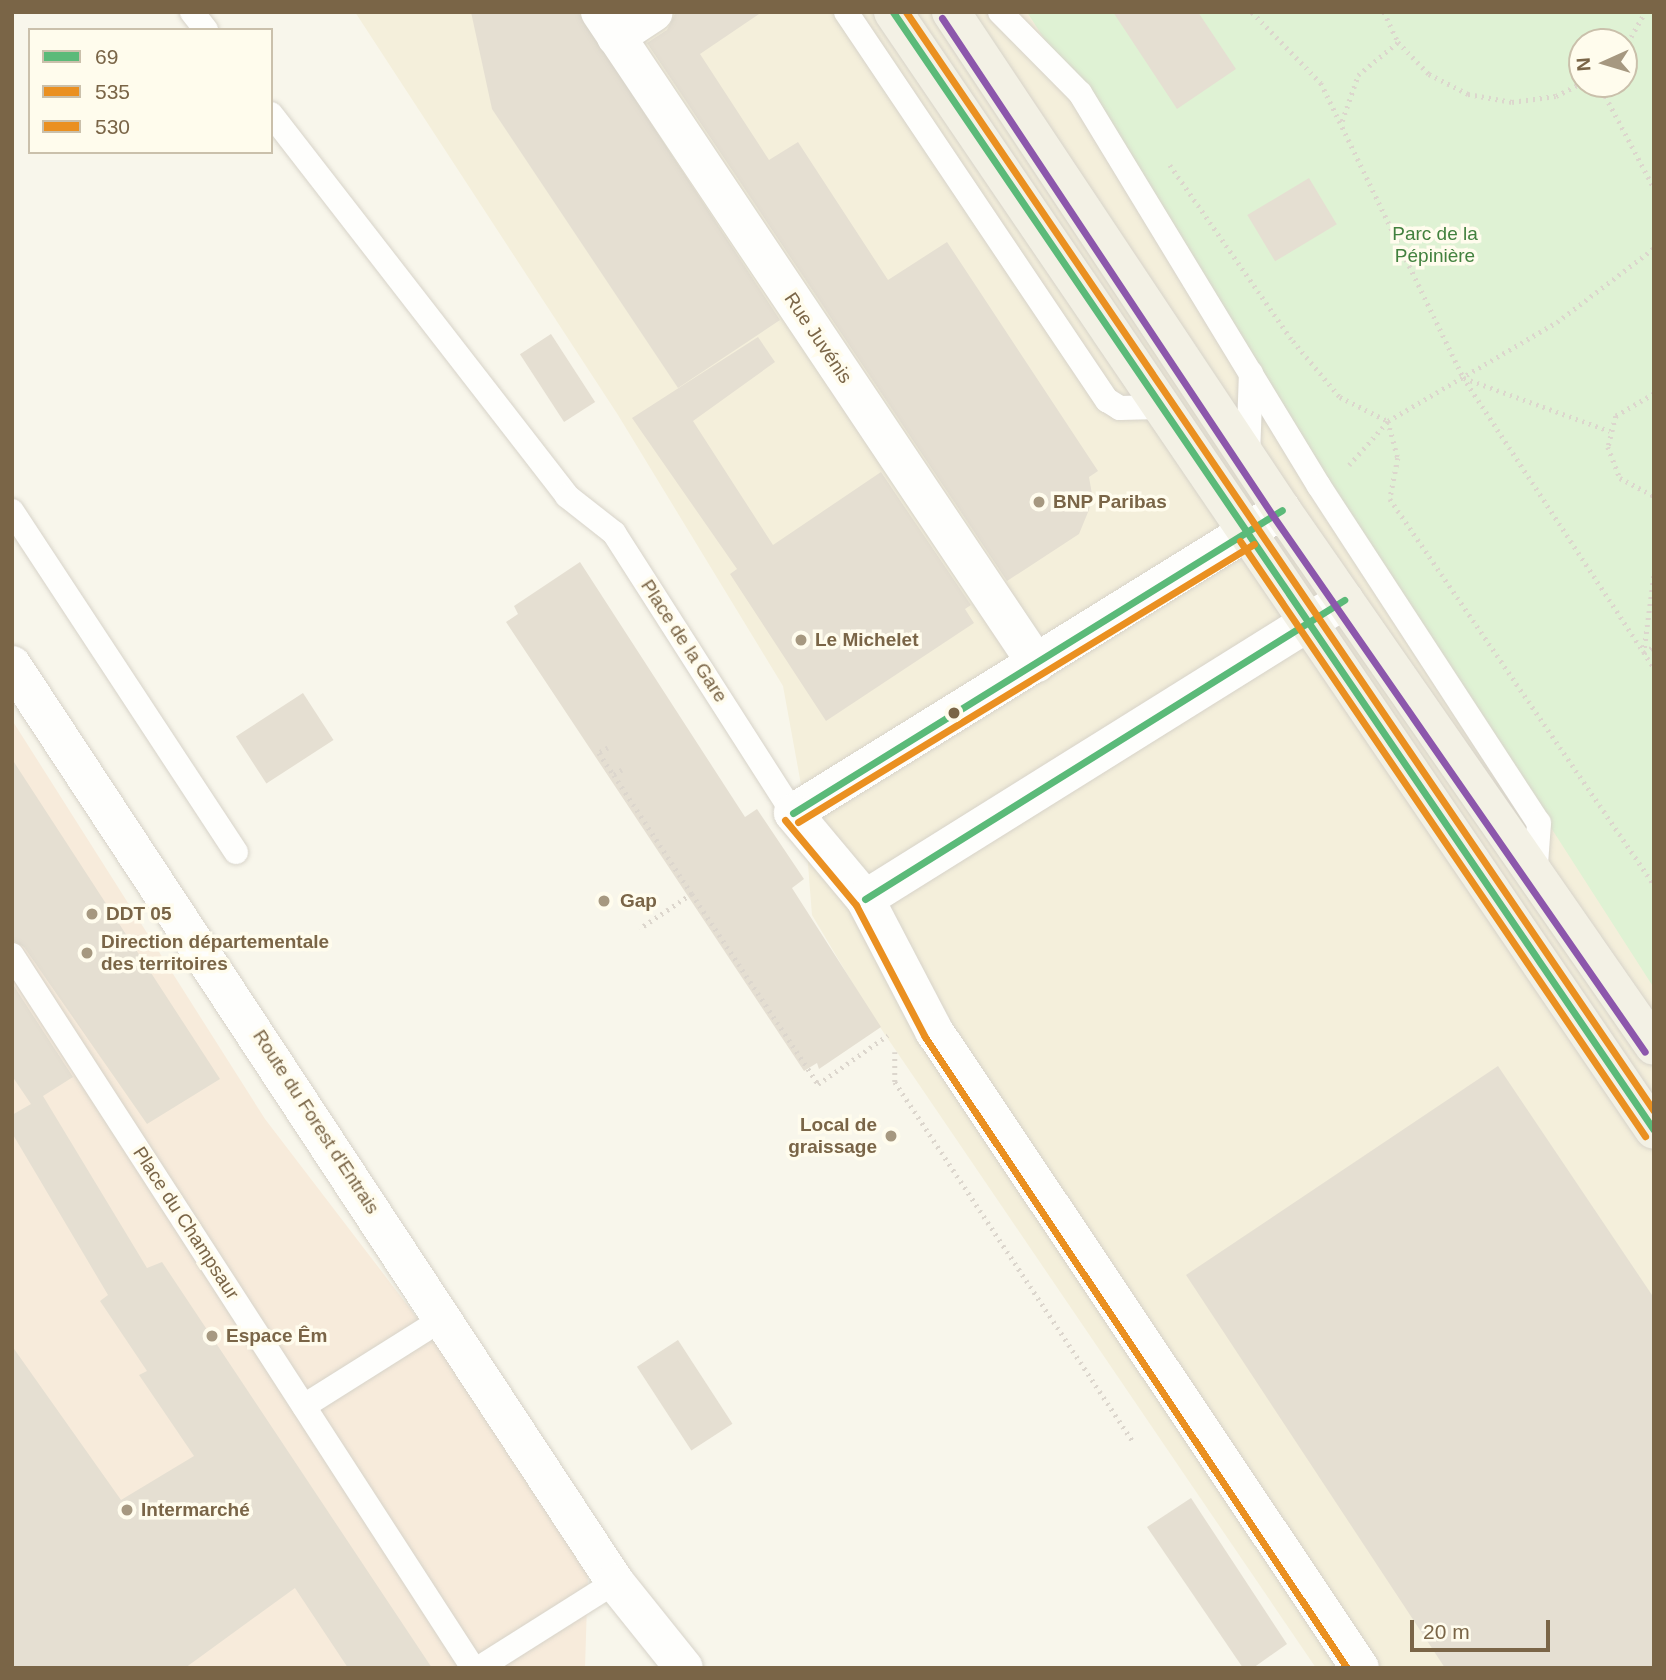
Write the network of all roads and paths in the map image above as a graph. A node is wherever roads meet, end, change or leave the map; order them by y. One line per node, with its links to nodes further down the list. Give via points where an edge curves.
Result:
1 (192, 12): 11 (lane)
2 (654, 12): 10 (street)
3 (846, 12): 24 (lane, via 1107,400 1120,408)
4 (893, 12): 24 (main road)
5 (951, 12): 27 (main road)
6 (1000, 12): 21 (lane, via 1080,93)
7 (1252, 12): 17 (path, via 1321,83)
8 (1384, 12): 13 (path)
9 (1645, 12): 12 (path)
10 (608, 24): 38 (street, Rue Juvénis)
11 (204, 28)
12 (1636, 28)
13 (1398, 42): 14 (path, via 1429,74 1468,94 1511,102); 17 (path, via 1358,75)
14 (1568, 90)
15 (1606, 98): 19 (path)
16 (273, 117): 44 (lane, Place de la Gare, via 559,484 614,533)
17 (1341, 122): 22 (path, via 1405,268)
18 (1162, 158): 25 (path, via 1181,175 1293,341 1340,397)
19 (1654, 188)
20 (1654, 248): 22 (path, via 1557,322)
21 (1251, 373): 27 (lane); 28 (lane)
22 (1463, 377): 25 (path); 26 (path); 37 (path)
23 (1654, 394): 26 (path, via 1627,404)
24 (1160, 407): 32 (main road)
25 (1388, 421): 28 (path, via 1348,467); 47 (path, via 1398,458 1390,499)
26 (1610, 431): 29 (path, via 1608,447 1620,478)
27 (1248, 458): 30 (main road)
28 (1319, 485): 46 (lane, via 1539,822)
29 (1654, 496)
30 (1282, 510): 32 (street); 34 (main road)
31 (12, 511): 45 (lane)
32 (1249, 534): 35 (main road); 38 (street)
33 (1654, 576): 37 (path)
34 (1344, 600): 35 (street); 46 (main road)
35 (1308, 622): 49 (street); 54 (main road)
36 (1654, 646): 37 (path)
37 (1644, 653): 40 (path)
38 (1036, 663): 44 (street)
39 (12, 665): 55 (street, Route du Forest d'Entrais)
40 (1654, 668)
41 (608, 748): 43 (path, via 599,753)
42 (622, 770): 43 (path)
43 (614, 775): 48 (path)
44 (793, 813): 49 (street)
45 (236, 852)
46 (1535, 881): 53 (main road)
47 (1654, 884)
48 (692, 894): 50 (path); 52 (path, via 818,1084)
49 (865, 899): 62 (street, via 934,1031)
50 (640, 929)
51 (12, 955): 56 (lane, Place du Champsaur)
52 (894, 1031)
53 (1654, 1046)
54 (1654, 1130)
55 (444, 1318): 56 (lane); 57 (street, Route du Forest d'Entrais)
56 (303, 1406): 58 (lane, Place du Champsaur)
57 (615, 1582): 59 (lane); 60 (street, Route du Forest d'Entrais); 61 (street, Route du Forest d'Entrais)
58 (473, 1668)
59 (480, 1668)
60 (647, 1668)
61 (684, 1668)
62 (1360, 1668)

